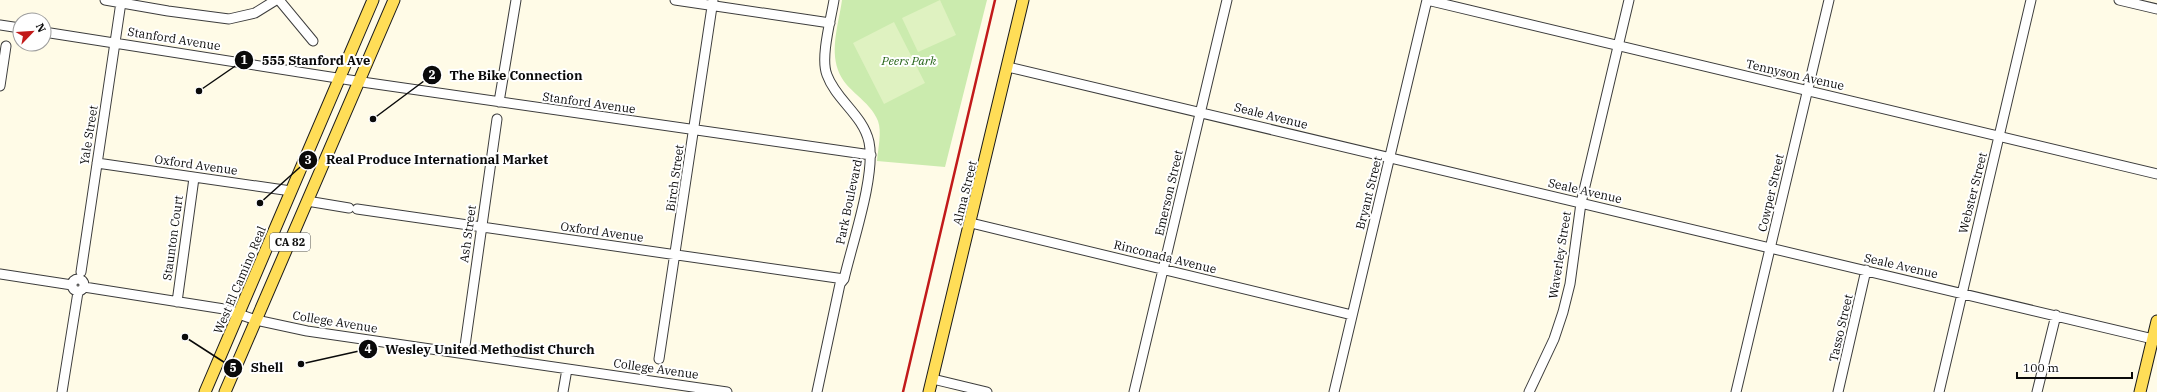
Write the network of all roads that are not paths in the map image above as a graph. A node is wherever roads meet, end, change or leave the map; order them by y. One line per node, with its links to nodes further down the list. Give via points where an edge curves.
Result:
1 (105, 0): 16 (street)
2 (276, 0): 16 (street, via 255,13 229,19 184,14)
3 (279, 0): 23 (street)
4 (374, 0): 28 (main road, West El Camino Real / CA 82)
5 (394, 0): 29 (main road, CA 82)
6 (516, 0): 32 (street)
7 (675, 0): 17 (street)
8 (834, 0): 19 (street, Park Boulevard)
9 (1023, 0): 27 (main road, Alma Street)
10 (1227, 0): 33 (street, Emerson Street)
11 (1427, 0): 26 (street, Tennyson Avenue); 38 (street, Bryant Street)
12 (1629, 0): 26 (street, Waverley Street)
13 (1829, 0): 31 (street, Cowper Street)
14 (2031, 0): 36 (street, Webster Street)
15 (2119, 0): 18 (street)
16 (122, 2): 24 (street, Yale Street)
17 (713, 3): 19 (street); 35 (street, Birch Street)
18 (2157, 9)
19 (830, 23): 37 (street, Park Boulevard, via 825,56 826,72 832,85 862,125)
20 (0, 25): 21 (street)
21 (12, 27)
22 (52, 33): 24 (street, Stanford Avenue)
23 (314, 41)
24 (115, 43): 28 (street, Stanford Avenue); 39 (street, Yale Street)
25 (6, 46): 30 (street)
26 (1618, 46): 31 (street, Tennyson Avenue); 44 (street, Waverley Street)
27 (1008, 67): 33 (street, Seale Avenue); 45 (main road, Alma Street)
28 (341, 77): 29 (street, Stanford Avenue); 42 (main road, West El Camino Real / CA 82)
29 (360, 81): 32 (street, Stanford Avenue); 43 (main road, CA 82)
30 (0, 86)
31 (1807, 91): 36 (street, Tennyson Avenue); 47 (street, Cowper Street)
32 (499, 102): 35 (street, Stanford Avenue)
33 (1201, 111): 38 (street, Seale Avenue); 49 (street, Emerson Street)
34 (497, 119): 46 (street, Ash Street)
35 (694, 131): 37 (street, Stanford Avenue); 48 (street, Birch Street)
36 (2000, 136): 40 (street, Tennyson Avenue); 55 (street, Webster Street)
37 (871, 155): 53 (street, Park Boulevard, via 871,169)
38 (1390, 157): 44 (street, Seale Avenue); 59 (street, Bryant Street)
39 (97, 163): 41 (street, Oxford Avenue); 51 (street, Yale Street)
40 (2157, 174)
41 (194, 178): 42 (street, Oxford Avenue); 56 (street, Staunton Court)
42 (291, 191): 57 (main road, West El Camino Real / CA 82)
43 (307, 201): 46 (street, Oxford Avenue); 60 (main road, CA 82)
44 (1581, 203): 47 (street, Seale Avenue); 77 (street, Waverley Street, via 1570,284 1563,312 1554,339)
45 (971, 223): 49 (street, Rinconada Avenue); 66 (main road, Alma Street)
46 (482, 227): 48 (street, Oxford Avenue); 63 (street, Ash Street)
47 (1770, 247): 50 (street, Seale Avenue); 78 (street, Cowper Street)
48 (676, 255): 53 (street, Oxford Avenue); 64 (street, Birch Street)
49 (1163, 268): 59 (street, Rinconada Avenue); 75 (street, Emerson Street)
50 (1866, 270): 55 (street, Seale Avenue); 79 (street, Tasso Street)
51 (81, 272)
52 (0, 274): 54 (street, College Avenue)
53 (844, 279): 72 (street, Park Boulevard, via 840,284)
54 (78, 288): 56 (street, College Avenue); 67 (street)
55 (1961, 292): 58 (street, Seale Avenue); 80 (street, Webster Street)
56 (177, 302): 57 (street, College Avenue, via 224,309)
57 (239, 314): 60 (street, College Avenue); 68 (main road, West El Camino Real / CA 82)
58 (2056, 315): 62 (street, Seale Avenue); 81 (street)
59 (1352, 316): 76 (street, Bryant Street)
60 (256, 320): 63 (street, College Avenue, via 307,331); 69 (main road, CA 82)
61 (2157, 321): 62 (main road)
62 (2155, 339): 82 (main road)
63 (464, 353): 65 (street, College Avenue)
64 (659, 359)
65 (567, 369): 70 (street); 71 (street, College Avenue)
66 (933, 379): 73 (main road, Alma Street); 74 (street)
67 (62, 392)
68 (205, 392)
69 (225, 392)
70 (563, 392)
71 (727, 392)
72 (817, 392)
73 (930, 392)
74 (987, 392)
75 (1134, 392)
76 (1334, 392)
77 (1529, 392)
78 (1736, 392)
79 (1838, 392)
80 (1939, 392)
81 (2037, 392)
82 (2140, 392)

